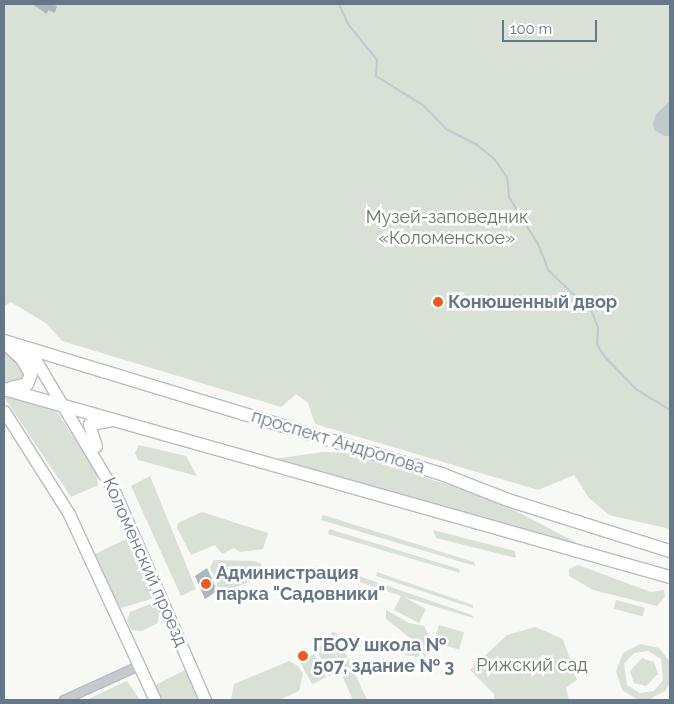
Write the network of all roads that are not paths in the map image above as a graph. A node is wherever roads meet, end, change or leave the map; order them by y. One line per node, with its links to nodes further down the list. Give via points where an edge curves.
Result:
1 (4, 341): 2 (main road, проспект Андропова); 3 (main road, via 26,364 31,377 23,386)
2 (21, 346): 4 (main road, Коломенский проезд, via 36,360); 8 (main road, проспект Андропова, via 444,475 508,500)
3 (4, 389): 4 (main road)
4 (60, 404): 6 (main road); 7 (main road, Коломенский проезд)
5 (4, 411): 10 (main road, via 69,514)
6 (115, 421): 7 (main road, via 89,424 107,468); 9 (main road)
7 (106, 475): 13 (main road, Коломенский проезд, via 132,527)
8 (670, 551)
9 (670, 577)
10 (139, 666): 11 (street); 12 (main road)
11 (64, 700)
12 (155, 700)
13 (205, 700)

